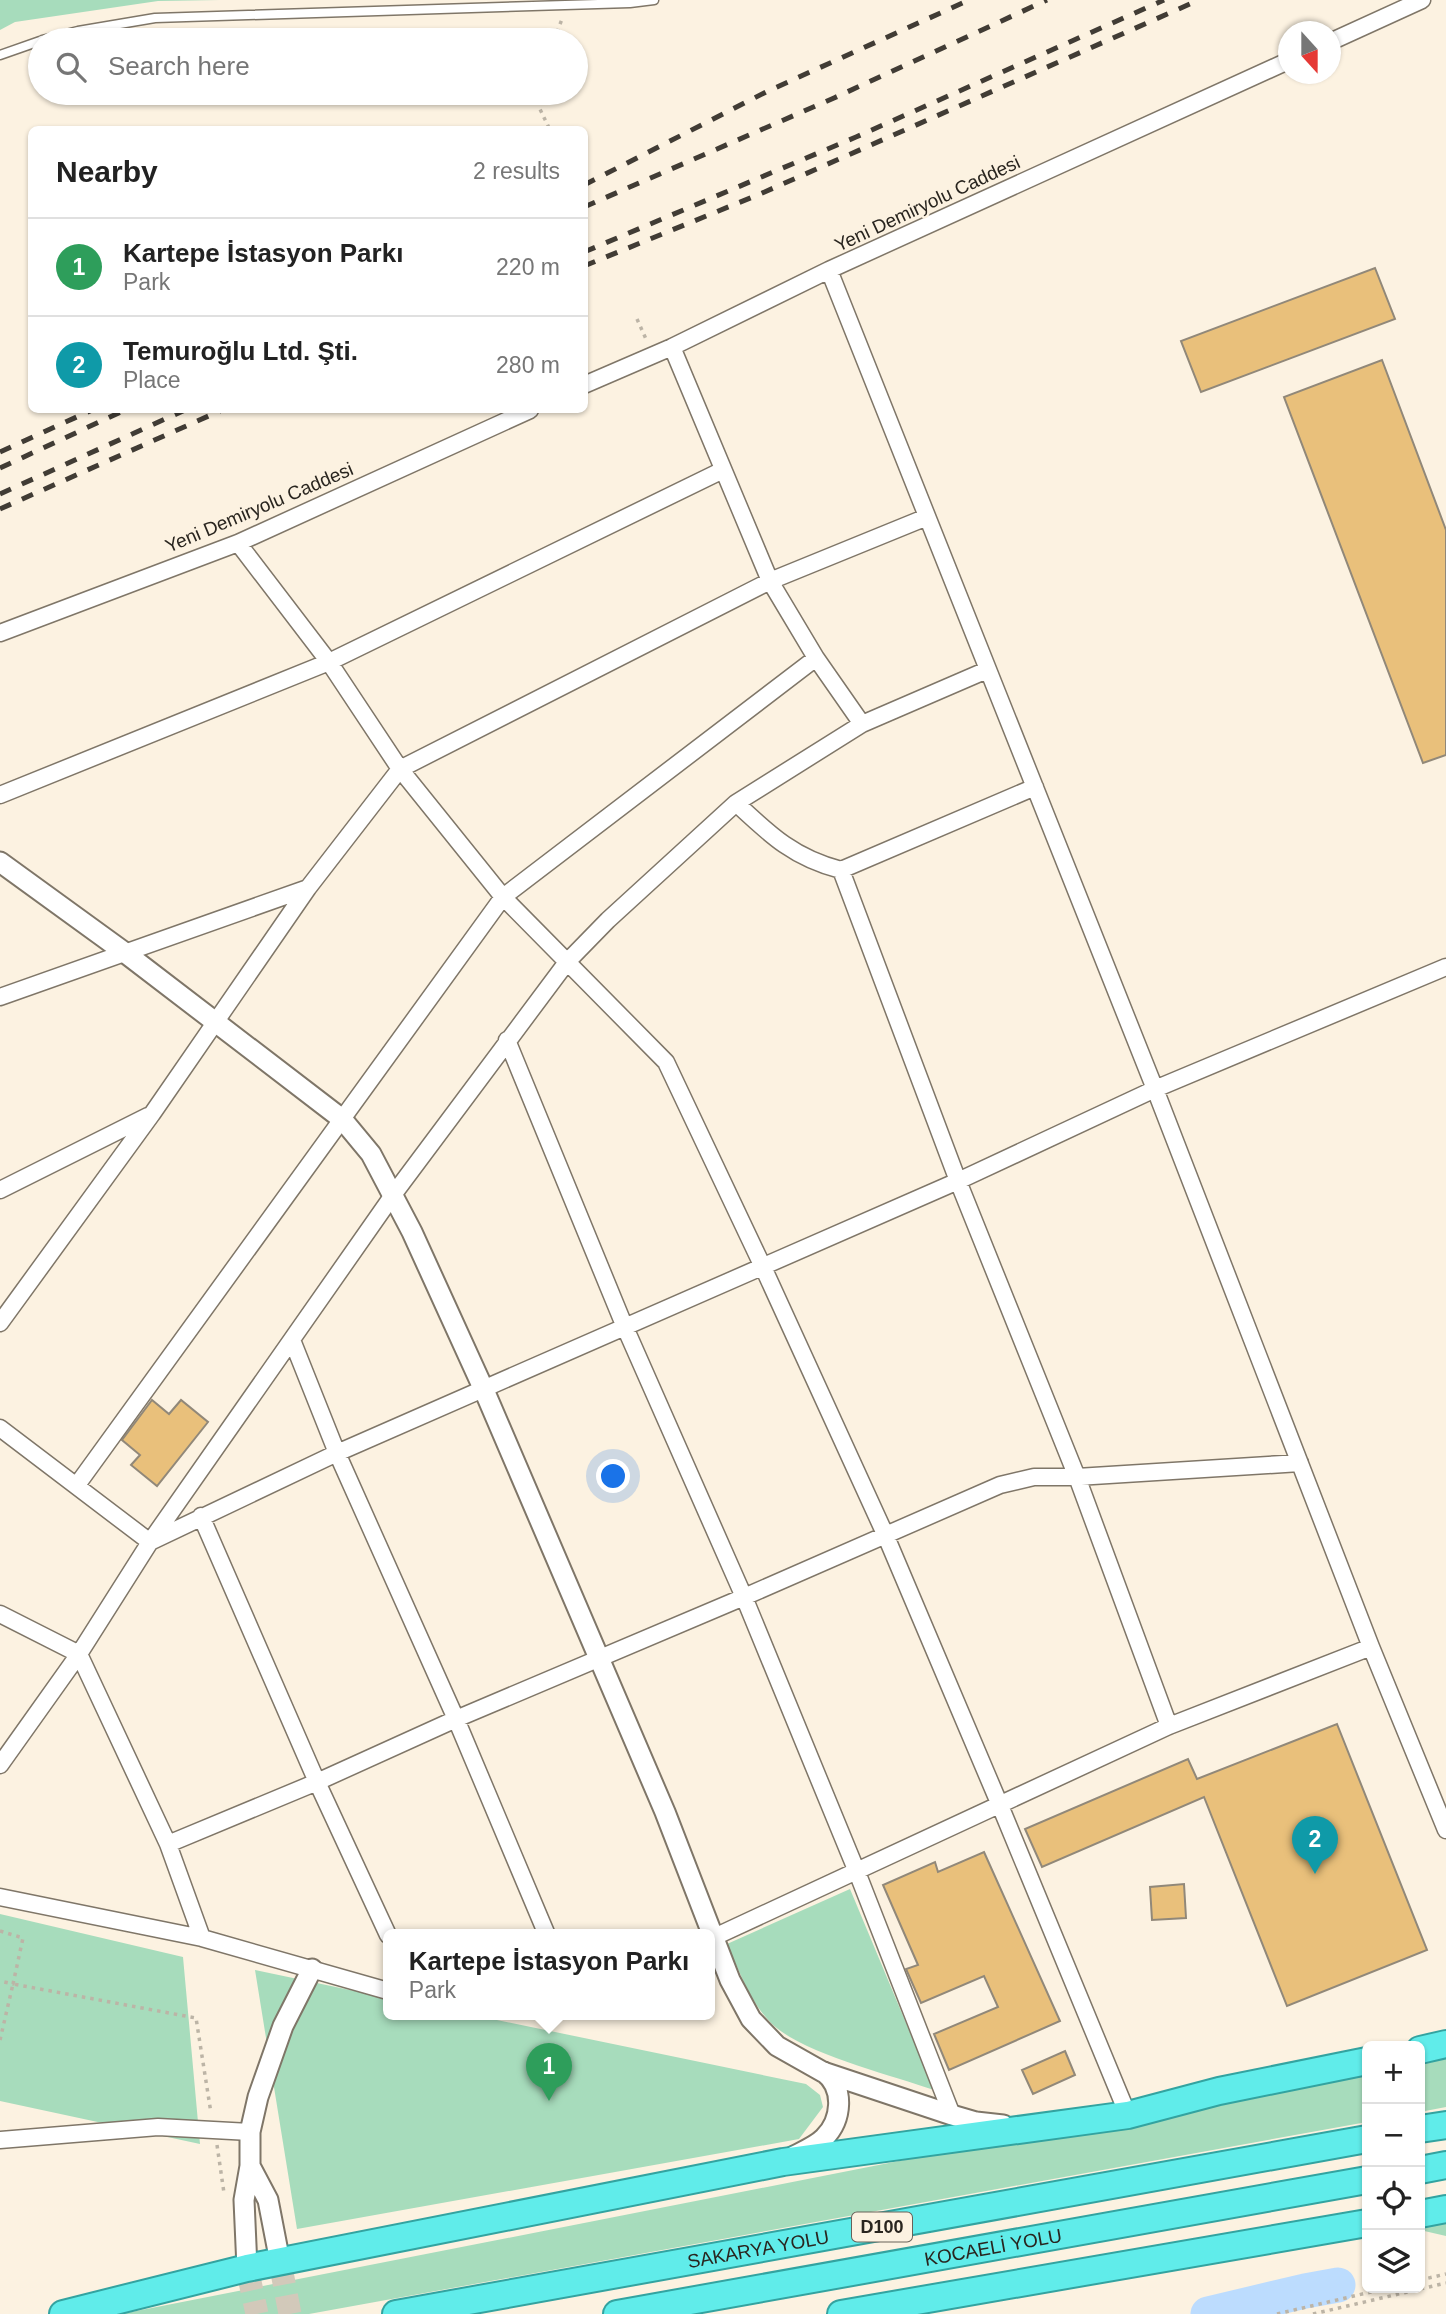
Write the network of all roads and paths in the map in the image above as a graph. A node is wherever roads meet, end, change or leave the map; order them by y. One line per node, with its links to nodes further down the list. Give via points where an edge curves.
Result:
1 (654, 0): 3 (lane)
2 (1422, 0): 6 (street)
3 (567, 5): 4 (lane, via 155,18); 5 (path)
4 (96, 28)
5 (558, 28)
6 (1341, 37)
7 (28, 45): 8 (lane)
8 (0, 55)
9 (1278, 66): 12 (street, Yeni Demiryolu Caddesi)
10 (538, 105): 11 (path)
11 (548, 126)
12 (830, 270): 14 (street, Yeni Demiryolu Caddesi); 19 (street)
13 (637, 319): 15 (path)
14 (672, 347): 15 (street, Yeni Demiryolu Caddesi); 18 (street)
15 (653, 354): 16 (street, Yeni Demiryolu Caddesi)
16 (588, 383)
17 (523, 413): 20 (street, Yeni Demiryolu Caddesi)
18 (723, 470): 21 (street); 24 (street)
19 (927, 517): 21 (street); 25 (street)
20 (238, 543): 22 (street, Yeni Demiryolu Caddesi); 24 (street)
21 (771, 581): 23 (street); 27 (street)
22 (0, 633)
23 (816, 658): 26 (street); 34 (street)
24 (329, 662): 27 (street); 29 (street)
25 (987, 670): 26 (street); 28 (street)
26 (862, 724): 30 (street)
27 (400, 769): 33 (street); 34 (street)
28 (1035, 787): 32 (street); 41 (street)
29 (0, 794)
30 (736, 803): 32 (street, via 787,848); 36 (street)
31 (0, 862): 35 (street)
32 (841, 870): 44 (street)
33 (308, 888): 35 (street); 39 (street)
34 (503, 897): 36 (street); 43 (street)
35 (124, 952): 38 (street); 39 (street)
36 (567, 962): 40 (street); 47 (street, via 666,1062)
37 (1446, 967): 41 (street)
38 (0, 997)
39 (217, 1022): 42 (street); 43 (street)
40 (507, 1040): 46 (street); 49 (street)
41 (1155, 1089): 44 (street); 54 (street)
42 (152, 1115): 45 (street); 48 (street)
43 (342, 1119): 46 (street, via 371,1154); 56 (street)
44 (958, 1181): 47 (street); 55 (street)
45 (0, 1190)
46 (393, 1195): 50 (street); 51 (street)
47 (763, 1267): 49 (street); 58 (street)
48 (0, 1323)
49 (624, 1325): 51 (street); 60 (street)
50 (292, 1340): 53 (street); 59 (street)
51 (484, 1390): 53 (street); 64 (street)
52 (0, 1428): 56 (street)
53 (337, 1452): 57 (street); 65 (street)
54 (1300, 1463): 55 (street); 62 (street)
55 (1077, 1477): 58 (street, via 1034,1477 1000,1485); 66 (street)
56 (77, 1485): 59 (street)
57 (201, 1516): 59 (street); 68 (street)
58 (885, 1534): 60 (street); 69 (street)
59 (150, 1542): 63 (street)
60 (744, 1597): 64 (street); 72 (street)
61 (0, 1614): 63 (street)
62 (1371, 1647): 66 (street); 70 (street)
63 (79, 1654): 67 (street); 71 (street)
64 (600, 1659): 65 (street); 76 (street)
65 (456, 1719): 68 (street); 75 (street)
66 (1169, 1726): 69 (street)
67 (0, 1765)
68 (317, 1782): 71 (street); 74 (street)
69 (999, 1803): 72 (street); 91 (street)
70 (1446, 1830)
71 (168, 1844): 79 (street)
72 (857, 1872): 78 (street); 90 (street)
73 (0, 1898): 79 (street)
74 (385, 1929)
75 (544, 1929)
76 (709, 1929)
77 (0, 1931): 83 (path, via 23,1938)
78 (715, 1937)
79 (202, 1938): 81 (street)
80 (715, 1945): 89 (street, via 740,2000 763,2033)
81 (312, 1969): 84 (street); 96 (street, via 283,2026)
82 (0, 1981): 83 (path)
83 (13, 1984): 85 (path); 93 (path, via 196,2018)
84 (383, 1989)
85 (0, 2040)
86 (1446, 2044): 87 (highway)
87 (1425, 2049)
88 (1362, 2061): 91 (highway)
89 (823, 2071): 90 (street); 99 (street, via 837,2091 836,2118 824,2138)
90 (952, 2115): 94 (street)
91 (1128, 2115): 94 (highway)
92 (1446, 2125): 95 (highway)
93 (214, 2129): 96 (street); 97 (street, via 158,2127); 104 (path)
94 (1035, 2129): 99 (highway)
95 (1425, 2129)
96 (250, 2132): 101 (street)
97 (0, 2140)
98 (1362, 2140): 115 (highway, SAKARYA YOLU / D100)
99 (783, 2162): 108 (highway)
100 (1446, 2165): 102 (highway)
101 (250, 2166): 108 (street, via 268,2200); 109 (street, via 244,2200)
102 (1425, 2169)
103 (1362, 2181): 116 (highway, KOCAELİ YOLU / D100)
104 (226, 2205)
105 (1446, 2209): 106 (highway)
106 (1425, 2213)
107 (1362, 2224): 117 (highway)
108 (280, 2262): 109 (highway)
109 (247, 2268): 114 (highway)
110 (1446, 2274): 111 (path)
111 (1425, 2279)
112 (1446, 2283): 119 (path)
113 (1367, 2293): 118 (path)
114 (63, 2314)
115 (396, 2314)
116 (617, 2314)
117 (841, 2314)
118 (1277, 2314)
119 (1313, 2314)

